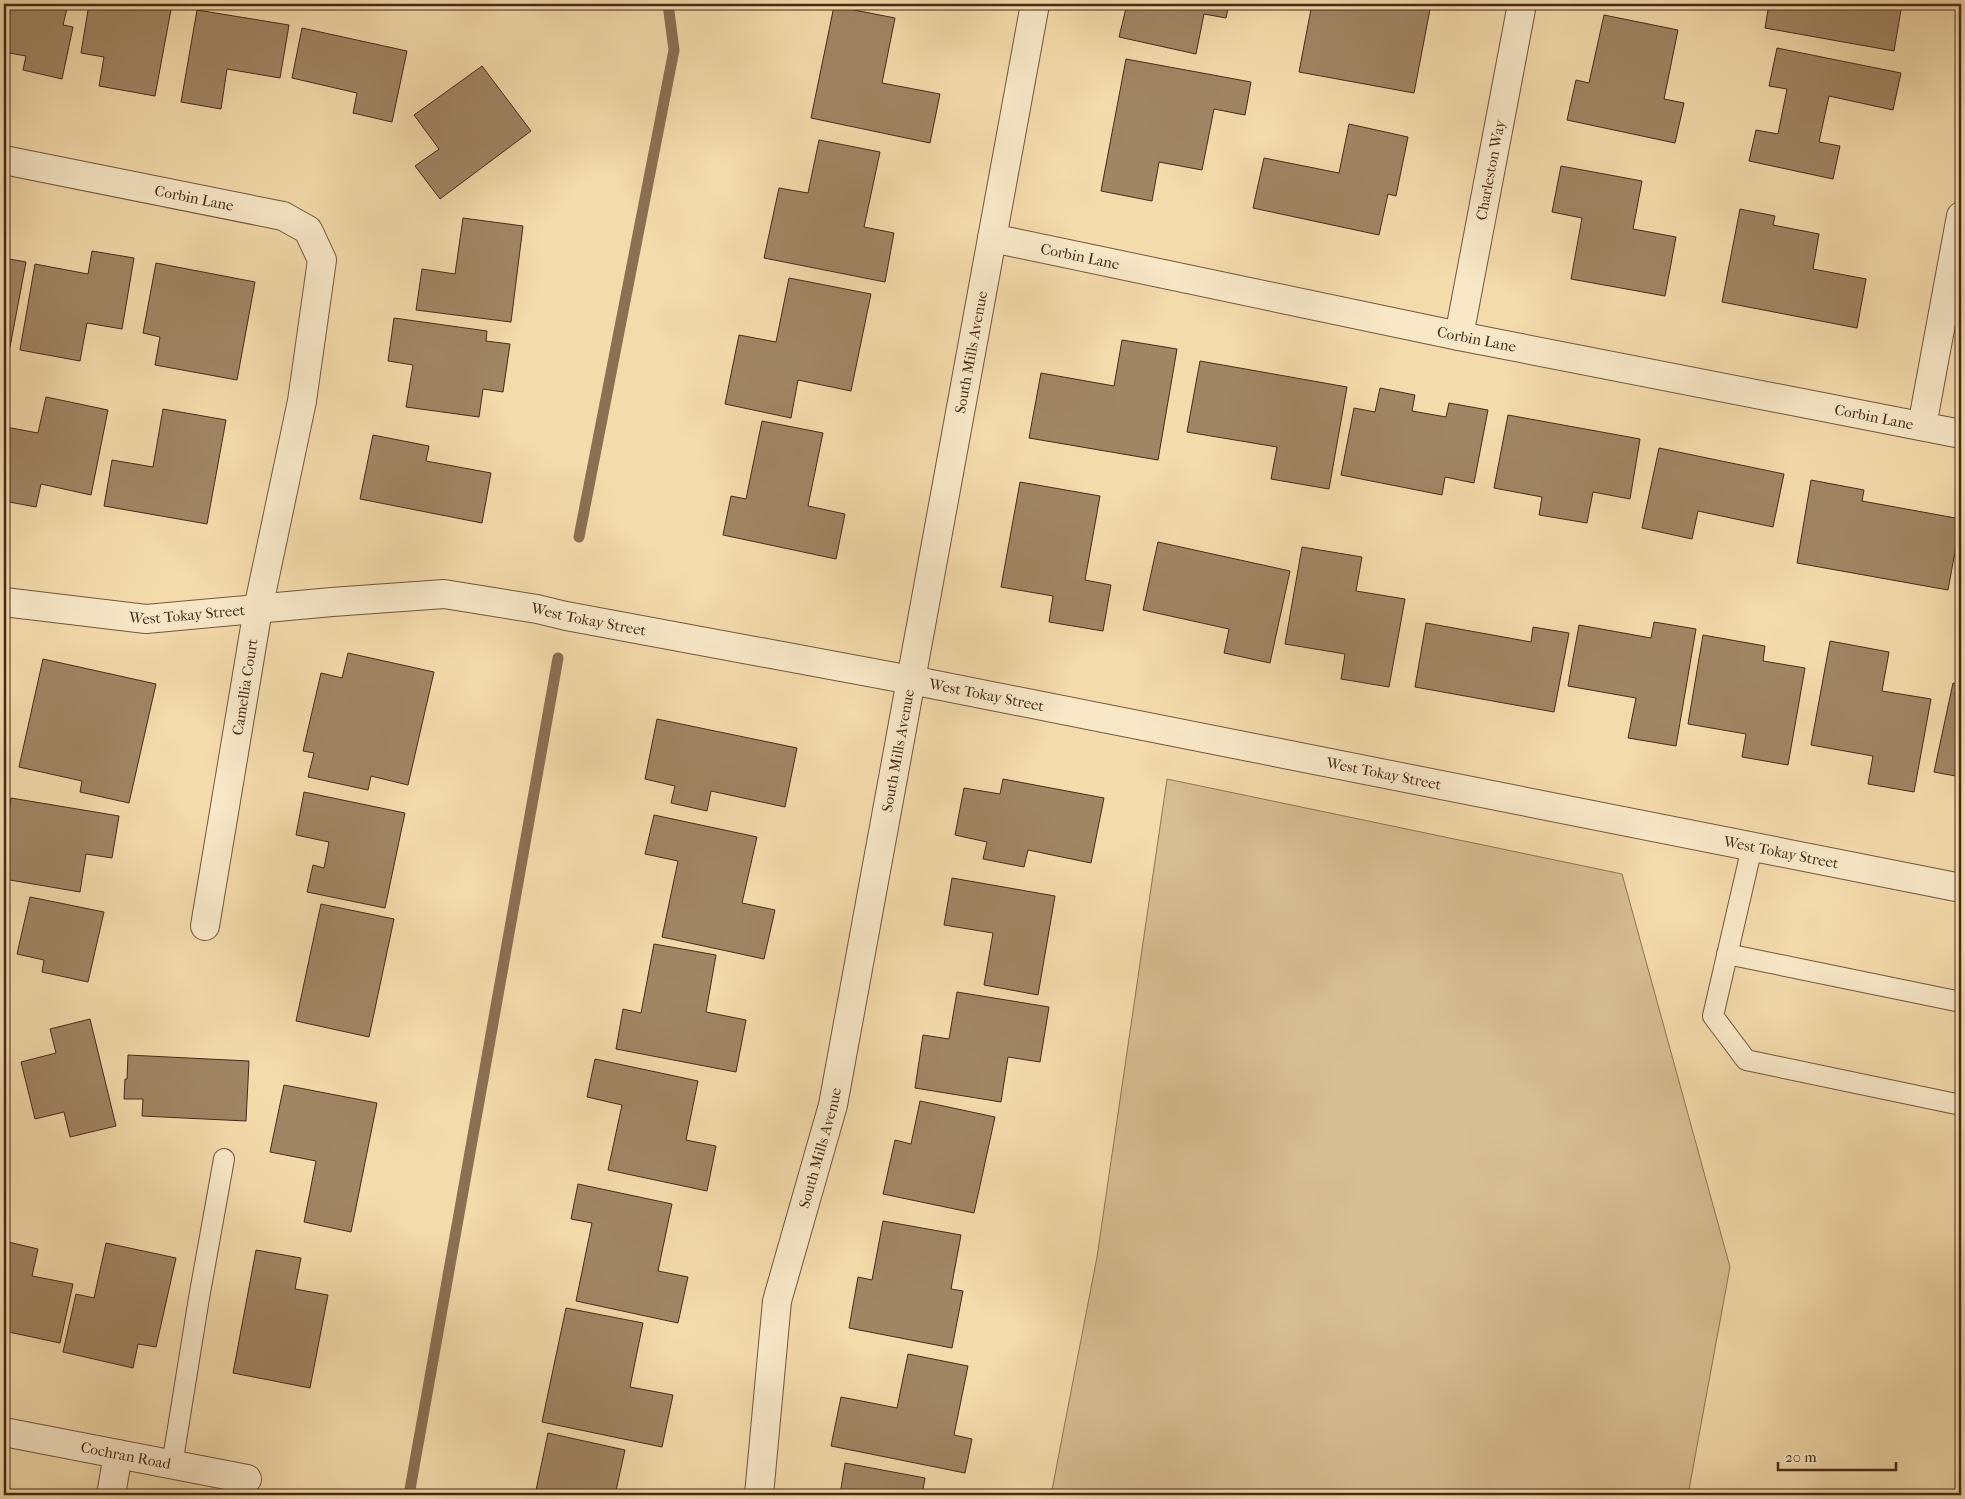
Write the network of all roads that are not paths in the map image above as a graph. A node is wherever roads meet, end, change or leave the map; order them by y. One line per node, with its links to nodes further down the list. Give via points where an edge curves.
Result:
1 (1036, 4): 5 (street, South Mills Avenue)
2 (1522, 4): 7 (street, Charleston Way)
3 (4, 160): 6 (street, Corbin Lane, via 283,216 308,230 322,260)
4 (1961, 216): 8 (street)
5 (992, 238): 7 (street, Corbin Lane); 12 (street, South Mills Avenue)
6 (316, 302): 11 (street, Camellia Court, via 302,401)
7 (1459, 336): 8 (street, Corbin Lane)
8 (1922, 426): 9 (street, Corbin Lane)
9 (1961, 434)
10 (4, 602): 11 (street, West Tokay Street, via 146,619)
11 (258, 608): 12 (street, West Tokay Street, via 444,594); 15 (street, Camellia Court)
12 (911, 680): 13 (street, West Tokay Street); 25 (street, South Mills Avenue, via 833,1105 777,1300)
13 (1752, 847): 14 (street, West Tokay Street); 16 (lane)
14 (1961, 888)
15 (205, 926)
16 (1727, 954): 17 (lane); 18 (lane, via 1713,1016 1746,1060)
17 (1961, 1002)
18 (1961, 1105)
19 (224, 1159): 22 (lane)
20 (4, 1432): 21 (street, Cochran Road)
21 (118, 1454): 22 (street, Cochran Road); 24 (street)
22 (172, 1465): 23 (street, Cochran Road)
23 (247, 1479)
24 (111, 1495)
25 (759, 1495)

